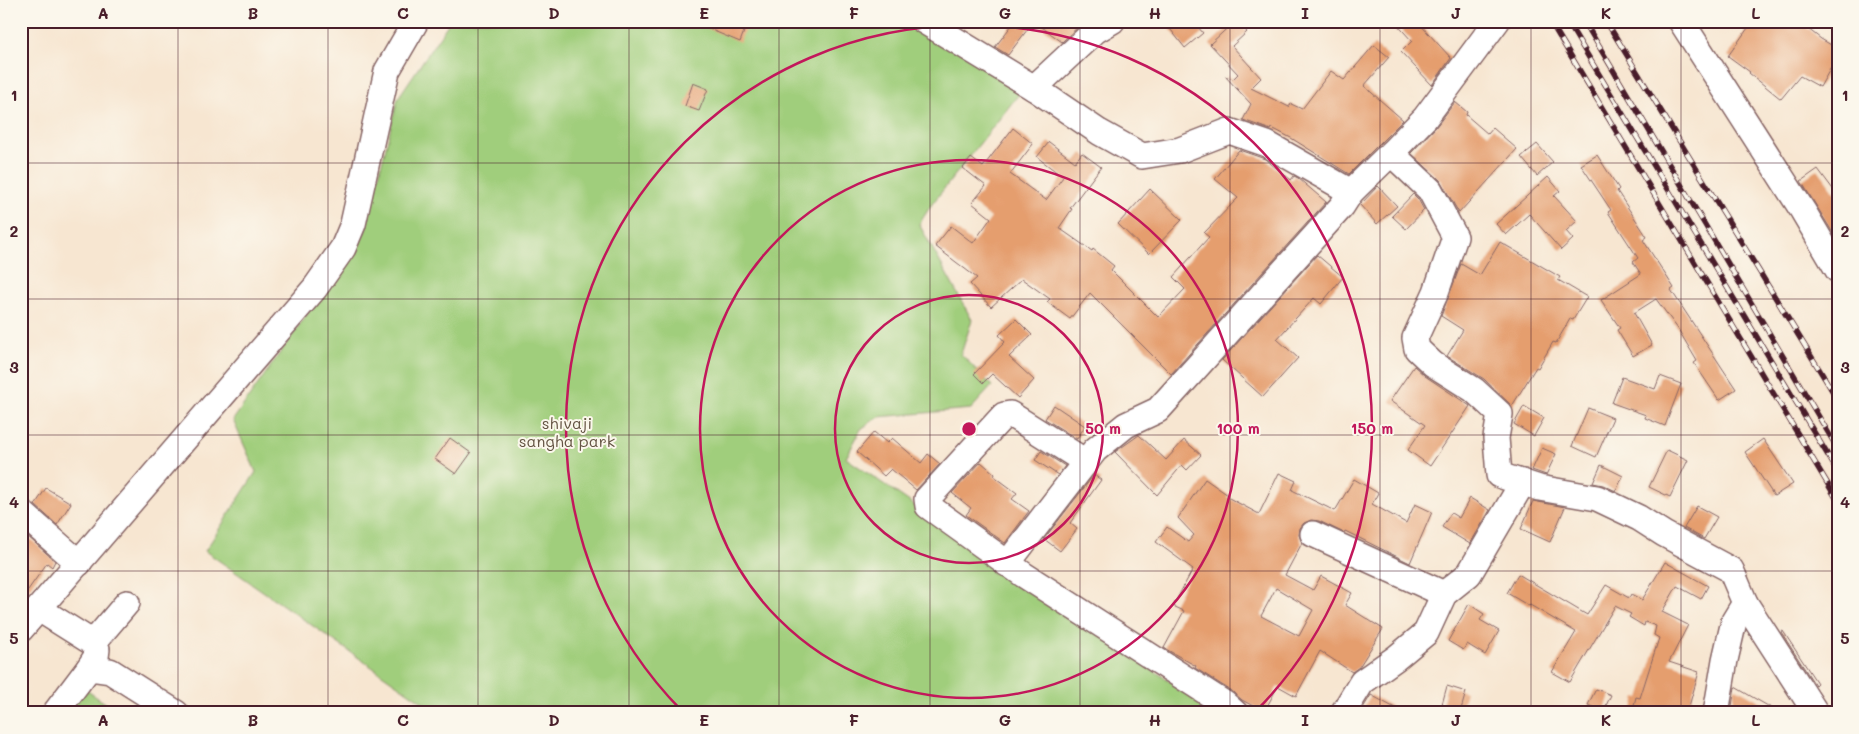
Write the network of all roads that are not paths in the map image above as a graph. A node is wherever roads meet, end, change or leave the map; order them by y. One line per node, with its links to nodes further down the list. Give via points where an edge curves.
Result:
1 (416, 21): 14 (street, via 387,71 353,224 343,248 315,288)
2 (924, 21): 6 (street)
3 (1112, 21): 6 (street, via 1095,31)
4 (1497, 21): 7 (street, via 1425,118)
5 (1681, 21): 9 (street)
6 (1034, 88): 8 (street, via 1142,156 1180,150 1229,131 1267,144)
7 (1391, 154): 8 (street); 11 (street, via 1430,190 1455,237 1436,292 1415,338 1417,349 1432,364 1474,390 1500,414 1496,438 1499,475)
8 (1351, 192): 10 (street, via 1158,410 1126,425 1095,450)
9 (1838, 270)
10 (1086, 462): 15 (street); 15 (street, via 1010,414 1004,415 927,499 928,506)
11 (1523, 482): 16 (street, via 1469,574); 18 (street, via 1596,498 1640,518 1731,570)
12 (21, 512): 14 (street)
13 (1313, 534): 16 (street)
14 (79, 564): 19 (street)
15 (1007, 564): 24 (street)
16 (1444, 594): 25 (street, via 1426,633 1362,682)
17 (127, 603): 20 (street)
18 (1745, 603): 26 (street, via 1734,621); 27 (street)
19 (29, 614): 20 (street)
20 (92, 643): 21 (street, via 97,650)
21 (89, 668): 22 (street); 23 (street, via 110,670)
22 (55, 713)
23 (176, 713)
24 (1235, 713)
25 (1343, 713)
26 (1716, 713)
27 (1816, 713)

